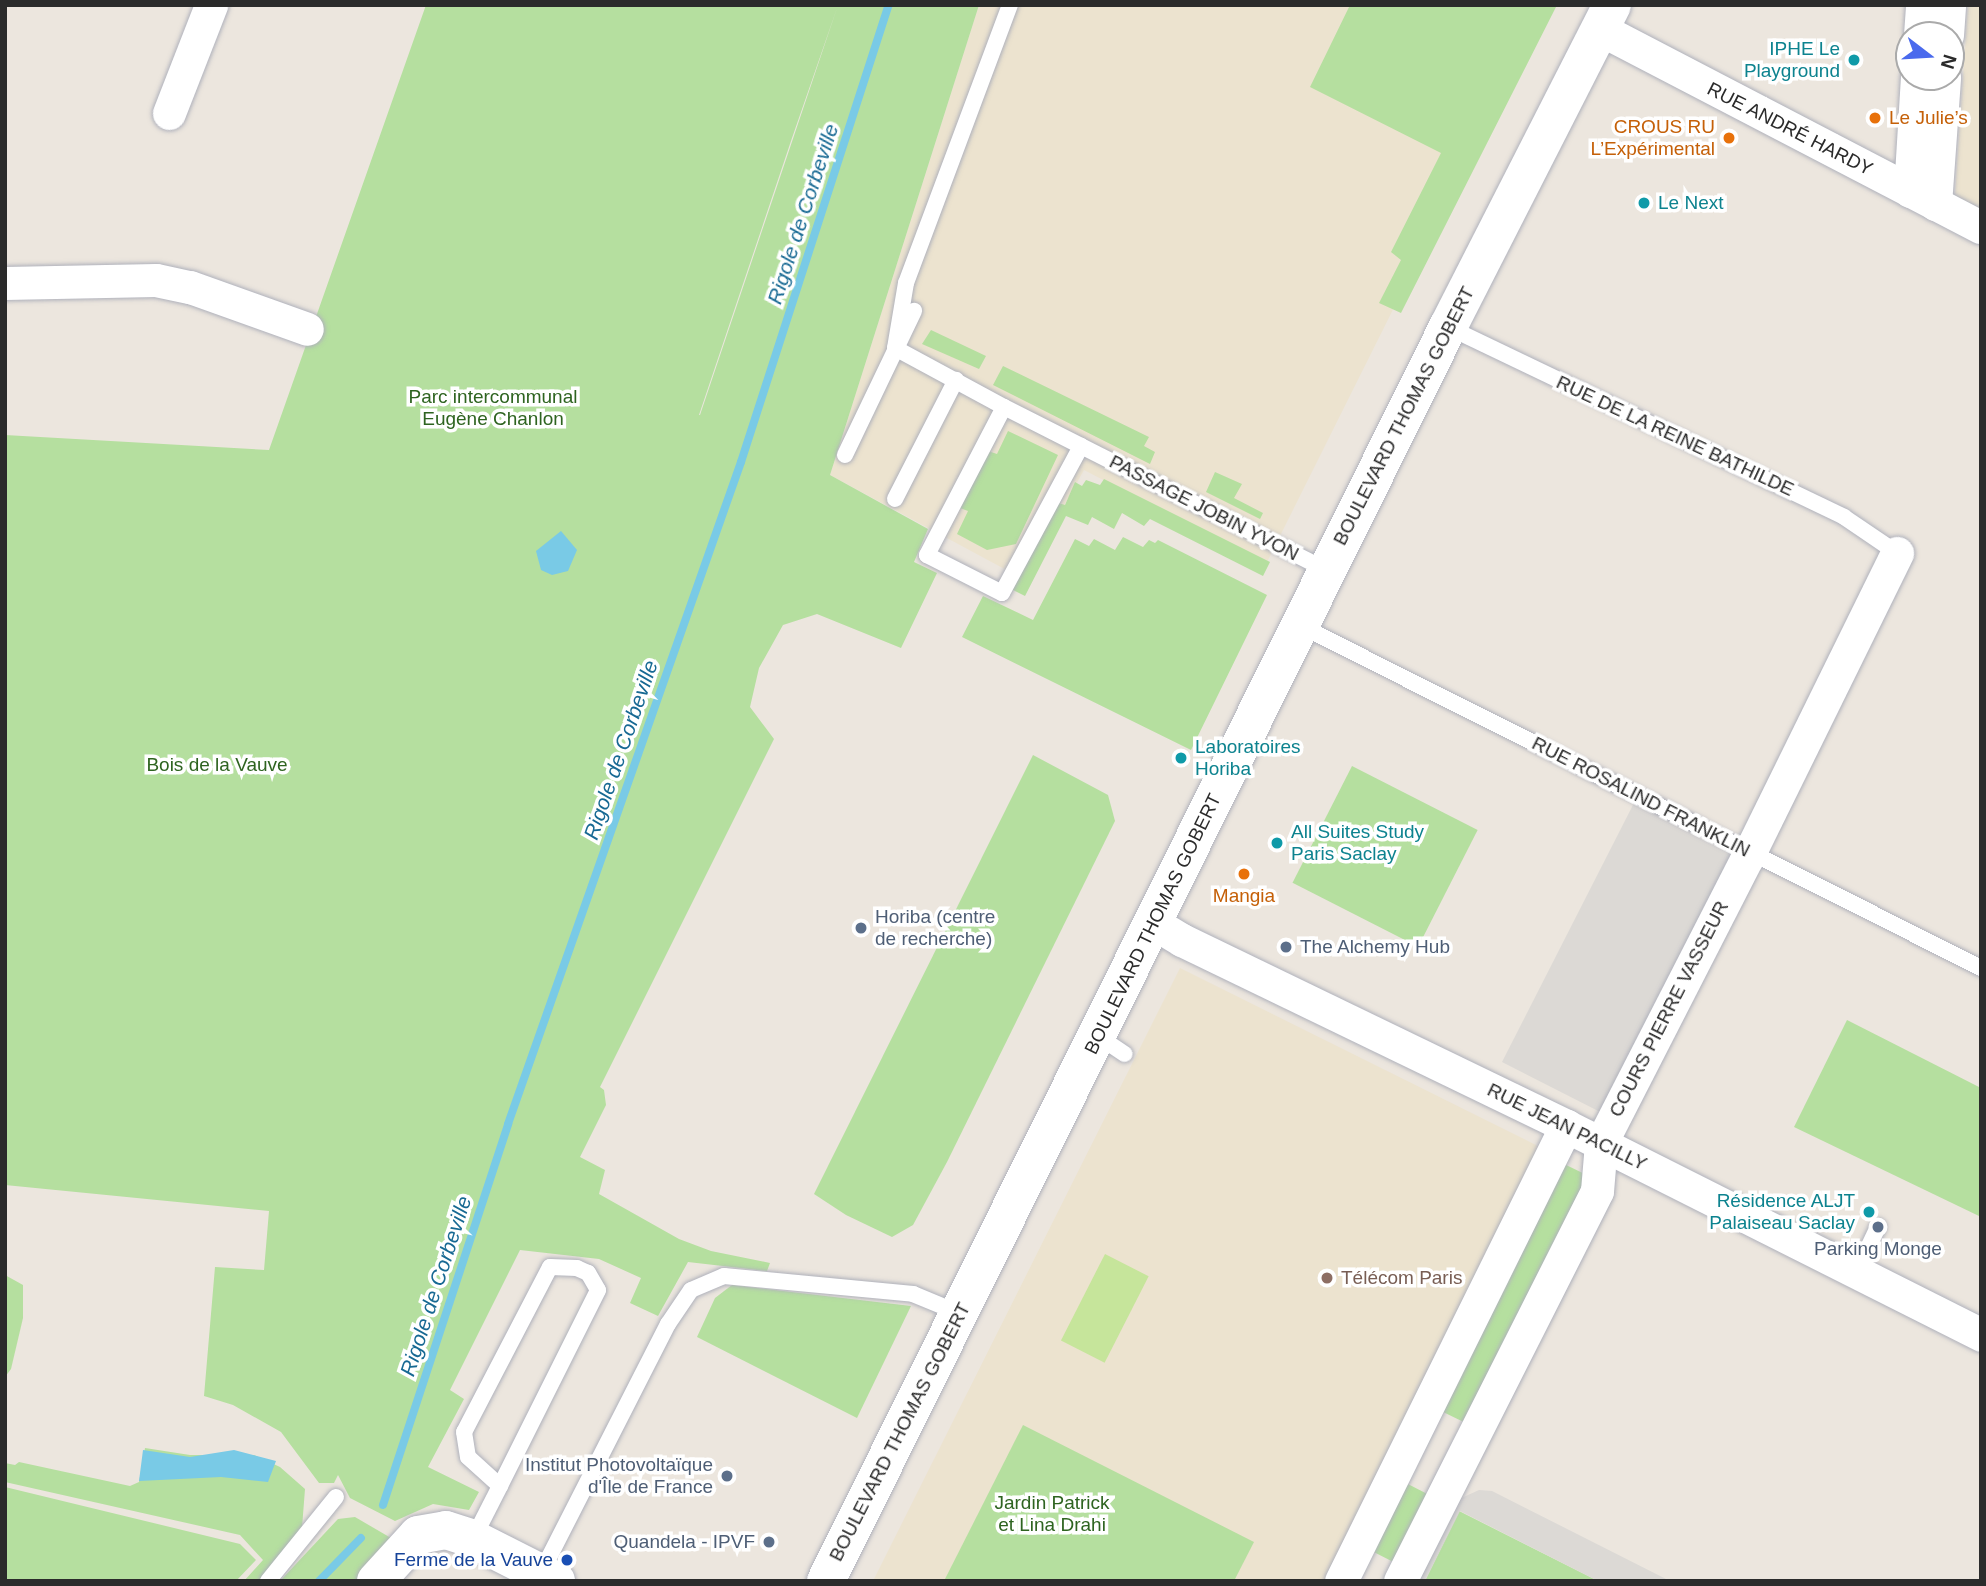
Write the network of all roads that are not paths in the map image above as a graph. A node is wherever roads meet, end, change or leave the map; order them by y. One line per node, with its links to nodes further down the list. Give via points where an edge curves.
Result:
1 (211, 5): 6 (street)
2 (1010, 5): 13 (lane, via 906,283)
3 (1606, 17): 7 (street, RUE ANDRÉ HARDY); 11 (main road, BOULEVARD THOMAS GOBERT)
4 (1918, 91): 7 (street)
5 (1942, 91): 7 (street)
6 (169, 113)
7 (1923, 198): 8 (street, RUE ANDRÉ HARDY)
8 (1981, 227)
9 (5, 283): 12 (street, via 156,280 190,287)
10 (914, 311): 13 (lane)
11 (1448, 327): 19 (lane, RUE DE LA REINE BATHILDE, via 1844,517); 20 (main road, BOULEVARD THOMAS GOBERT)
12 (307, 329)
13 (895, 348): 14 (lane, PASSAGE JOBIN YVON); 17 (lane)
14 (956, 380): 15 (lane, PASSAGE JOBIN YVON); 18 (lane)
15 (1004, 407): 16 (lane, PASSAGE JOBIN YVON); 16 (lane, via 928,555 951,567 1002,593)
16 (1080, 446): 20 (lane, PASSAGE JOBIN YVON)
17 (845, 455)
18 (895, 499)
19 (1897, 553): 22 (street, COURS PIERRE VASSEUR)
20 (1327, 569): 21 (main road, BOULEVARD THOMAS GOBERT)
21 (1301, 626): 22 (lane, RUE ROSALIND FRANKLIN); 23 (main road, BOULEVARD THOMAS GOBERT)
22 (1749, 852): 24 (lane, RUE ROSALIND FRANKLIN); 26 (street, COURS PIERRE VASSEUR)
23 (1152, 922): 25 (street, RUE JEAN PACILLY); 29 (main road, BOULEVARD THOMAS GOBERT, via 1112,1045)
24 (1981, 968)
25 (1566, 1126): 26 (street, RUE JEAN PACILLY); 38 (street)
26 (1601, 1143): 28 (street, RUE JEAN PACILLY); 39 (street, COURS PIERRE VASSEUR, via 1597,1191)
27 (1878, 1227): 28 (lane)
28 (1857, 1271): 30 (street, RUE JEAN PACILLY)
29 (959, 1313): 35 (lane, via 913,1294 724,1276 691,1290 668,1324); 37 (main road, BOULEVARD THOMAS GOBERT)
30 (1981, 1335)
31 (500, 1486): 31 (lane, via 598,1290 588,1273 577,1268 550,1266 464,1432 468,1457); 33 (lane)
32 (336, 1497): 36 (lane)
33 (473, 1539): 34 (main road, via 446,1530 418,1535); 35 (main road)
34 (392, 1577)
35 (549, 1577)
36 (268, 1581)
37 (826, 1581)
38 (1341, 1581)
39 (1400, 1581)

